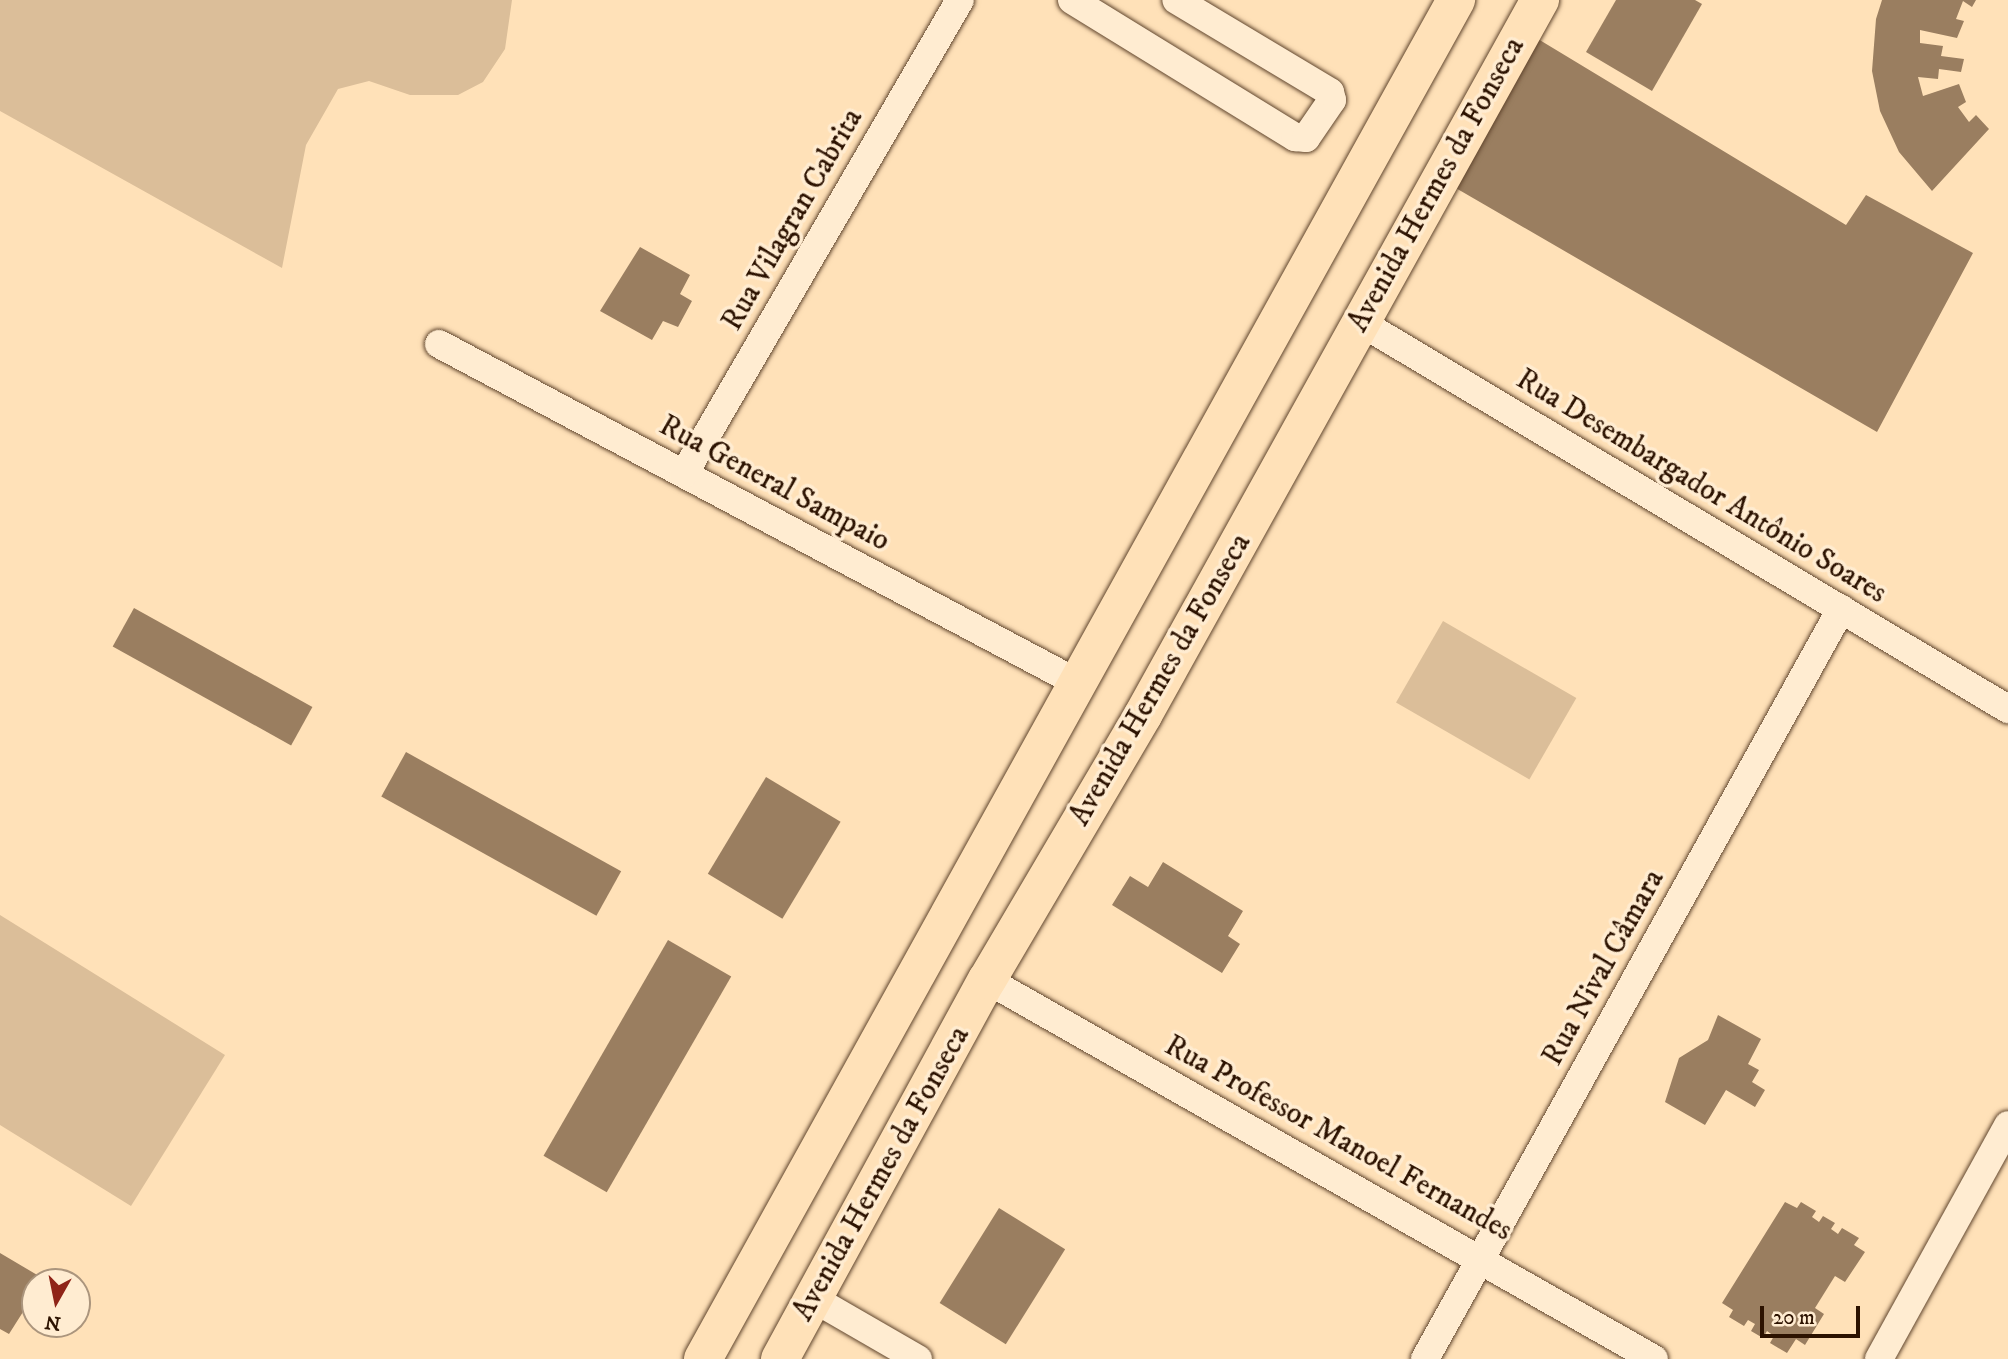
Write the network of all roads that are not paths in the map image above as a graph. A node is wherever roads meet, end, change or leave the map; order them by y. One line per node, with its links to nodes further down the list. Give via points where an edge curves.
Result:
1 (960, 0): 8 (street, Rua Vilagran Cabrita)
2 (1072, 0): 3 (street, via 1295,137 1306,138 1332,100 1330,92)
3 (1176, 0)
4 (1456, 0): 10 (main road)
5 (1540, 0): 6 (main road, Avenida Hermes da Fonseca)
6 (1360, 322): 9 (street, Rua Desembargador Antônio Soares); 12 (main road, Avenida Hermes da Fonseca, via 1143,715)
7 (439, 344): 8 (street, Rua General Sampaio)
8 (684, 474): 10 (street, Rua General Sampaio)
9 (1841, 609): 11 (street, Rua Desembargador Antônio Soares); 14 (street, Rua Nival Câmara)
10 (1079, 683): 16 (main road)
11 (2008, 709)
12 (987, 980): 14 (street, Rua Professor Manoel Fernandes); 15 (main road, Avenida Hermes da Fonseca)
13 (2008, 1125): 21 (street)
14 (1482, 1258): 19 (street, Rua Nival Câmara); 20 (street, Rua Professor Manoel Fernandes)
15 (814, 1299): 17 (main road, Avenida Hermes da Fonseca); 18 (street)
16 (704, 1359)
17 (780, 1359)
18 (918, 1359)
19 (1425, 1359)
20 (1654, 1359)
21 (1879, 1359)

